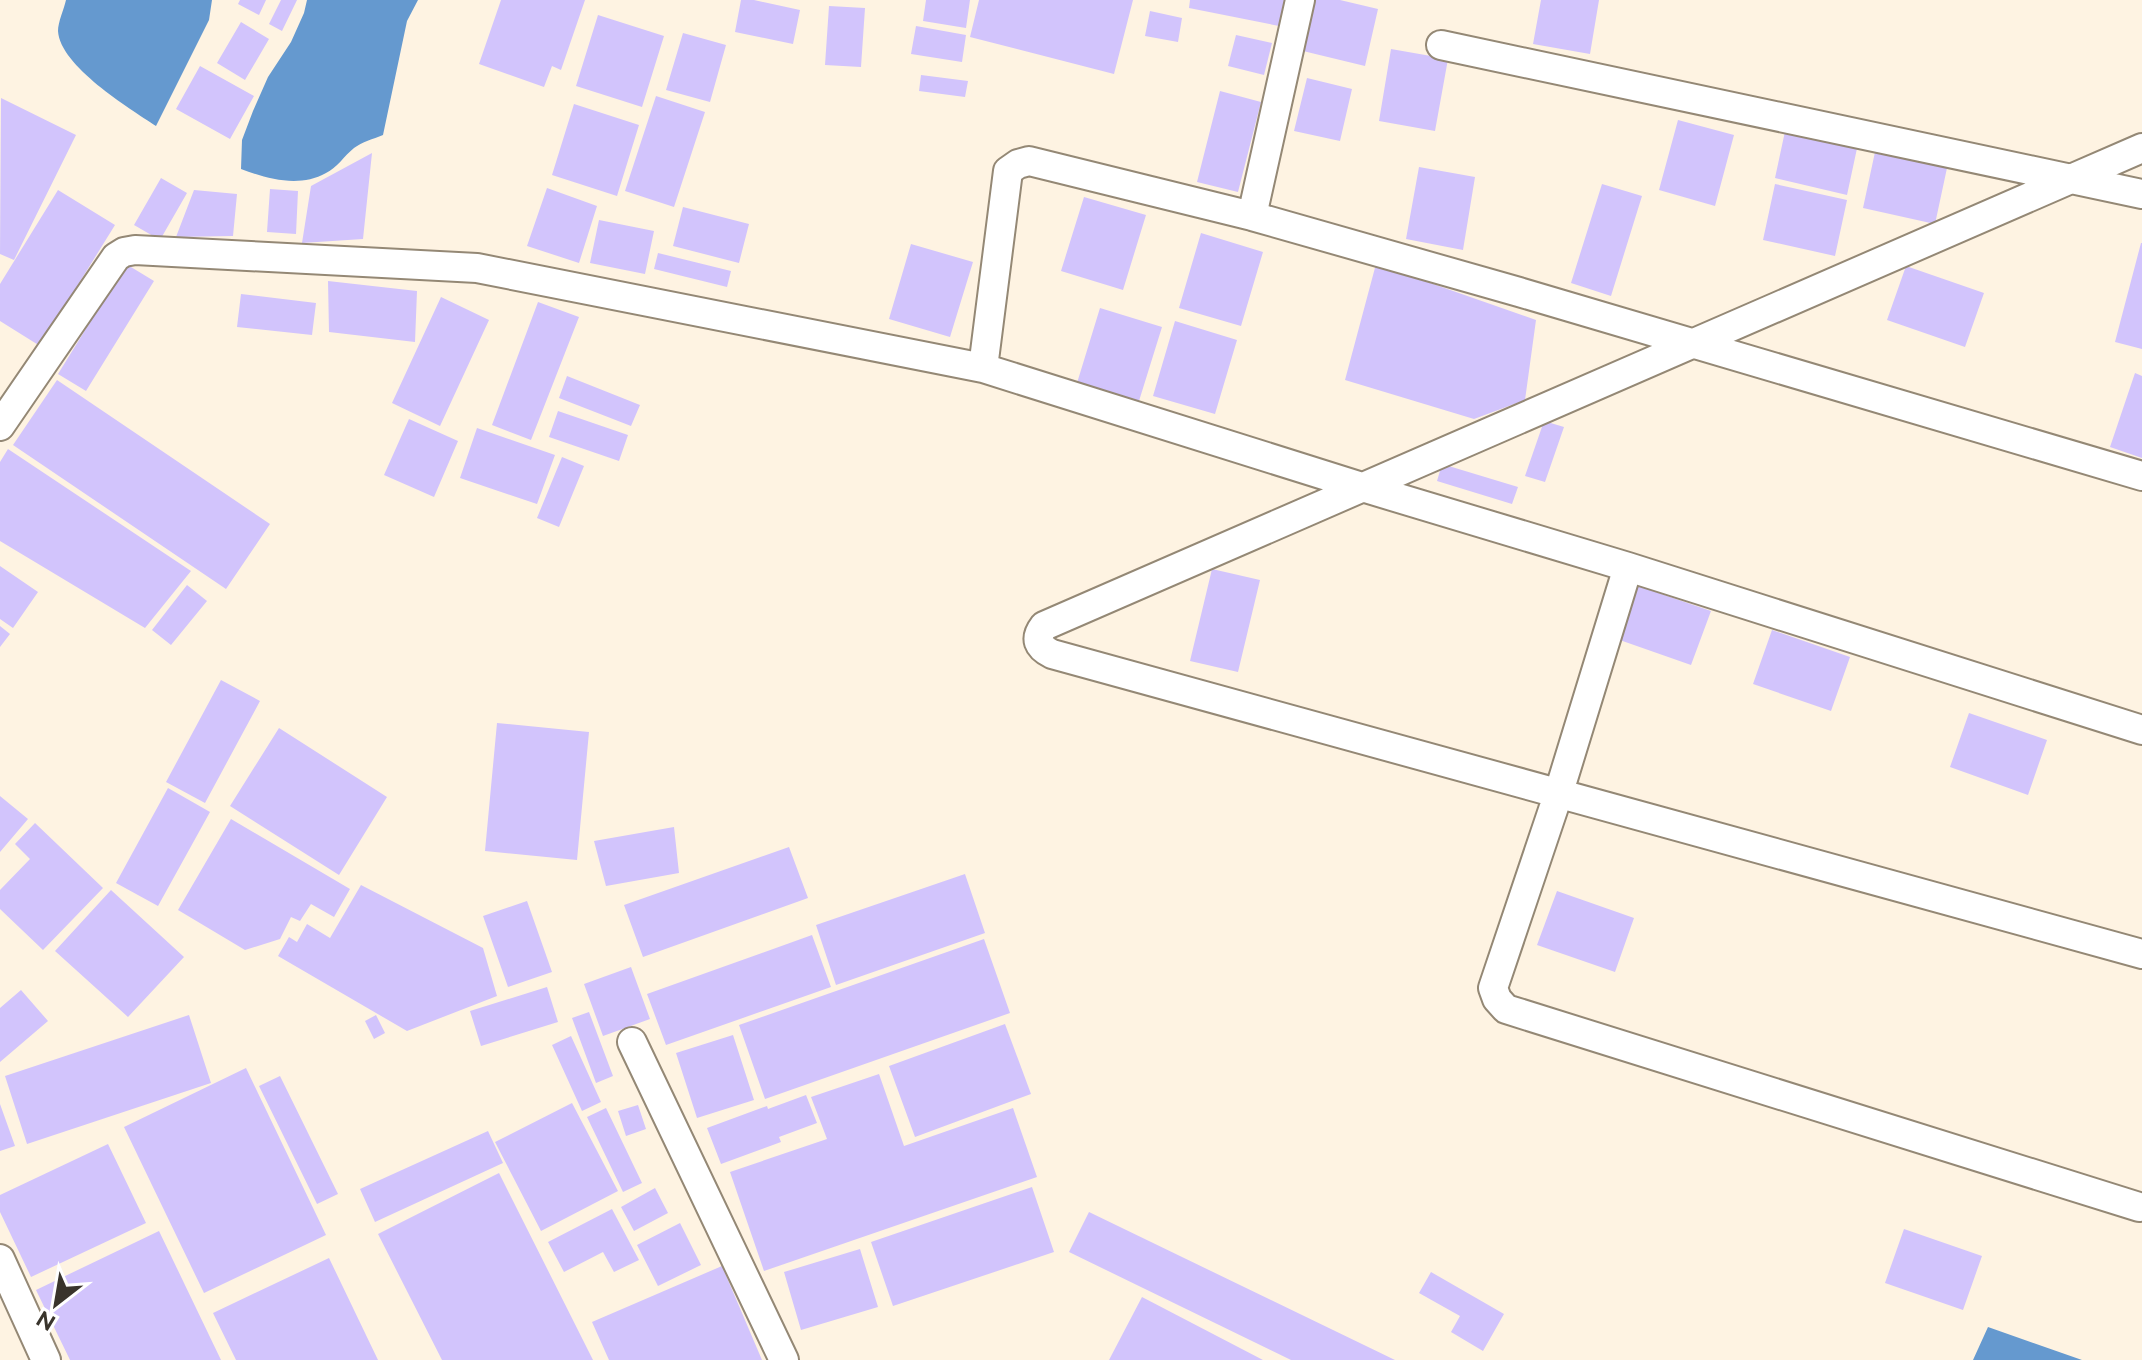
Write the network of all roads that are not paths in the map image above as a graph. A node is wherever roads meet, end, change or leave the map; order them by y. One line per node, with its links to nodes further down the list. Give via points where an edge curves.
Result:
1 (1300, 0): 6 (street)
2 (1441, 45): 4 (street)
3 (2142, 148): 4 (street)
4 (2070, 178): 5 (street); 7 (street)
5 (2142, 194)
6 (1252, 216): 7 (street); 8 (street, via 1029,161 1018,164 1008,171)
7 (1692, 343): 10 (street); 11 (street)
8 (983, 368): 9 (street, via 477,268 135,250 116,257); 11 (street)
9 (0, 426)
10 (2142, 476)
11 (1362, 487): 12 (street); 14 (street, via 1044,626 1039,633 1042,649)
12 (1628, 567): 13 (street); 14 (street)
13 (2142, 730)
14 (1559, 792): 15 (street); 17 (street, via 1493,988 1506,1009)
15 (2142, 954)
16 (632, 1042): 20 (street)
17 (2139, 1207)
18 (0, 1259): 19 (street)
19 (46, 1360)
20 (784, 1360)

